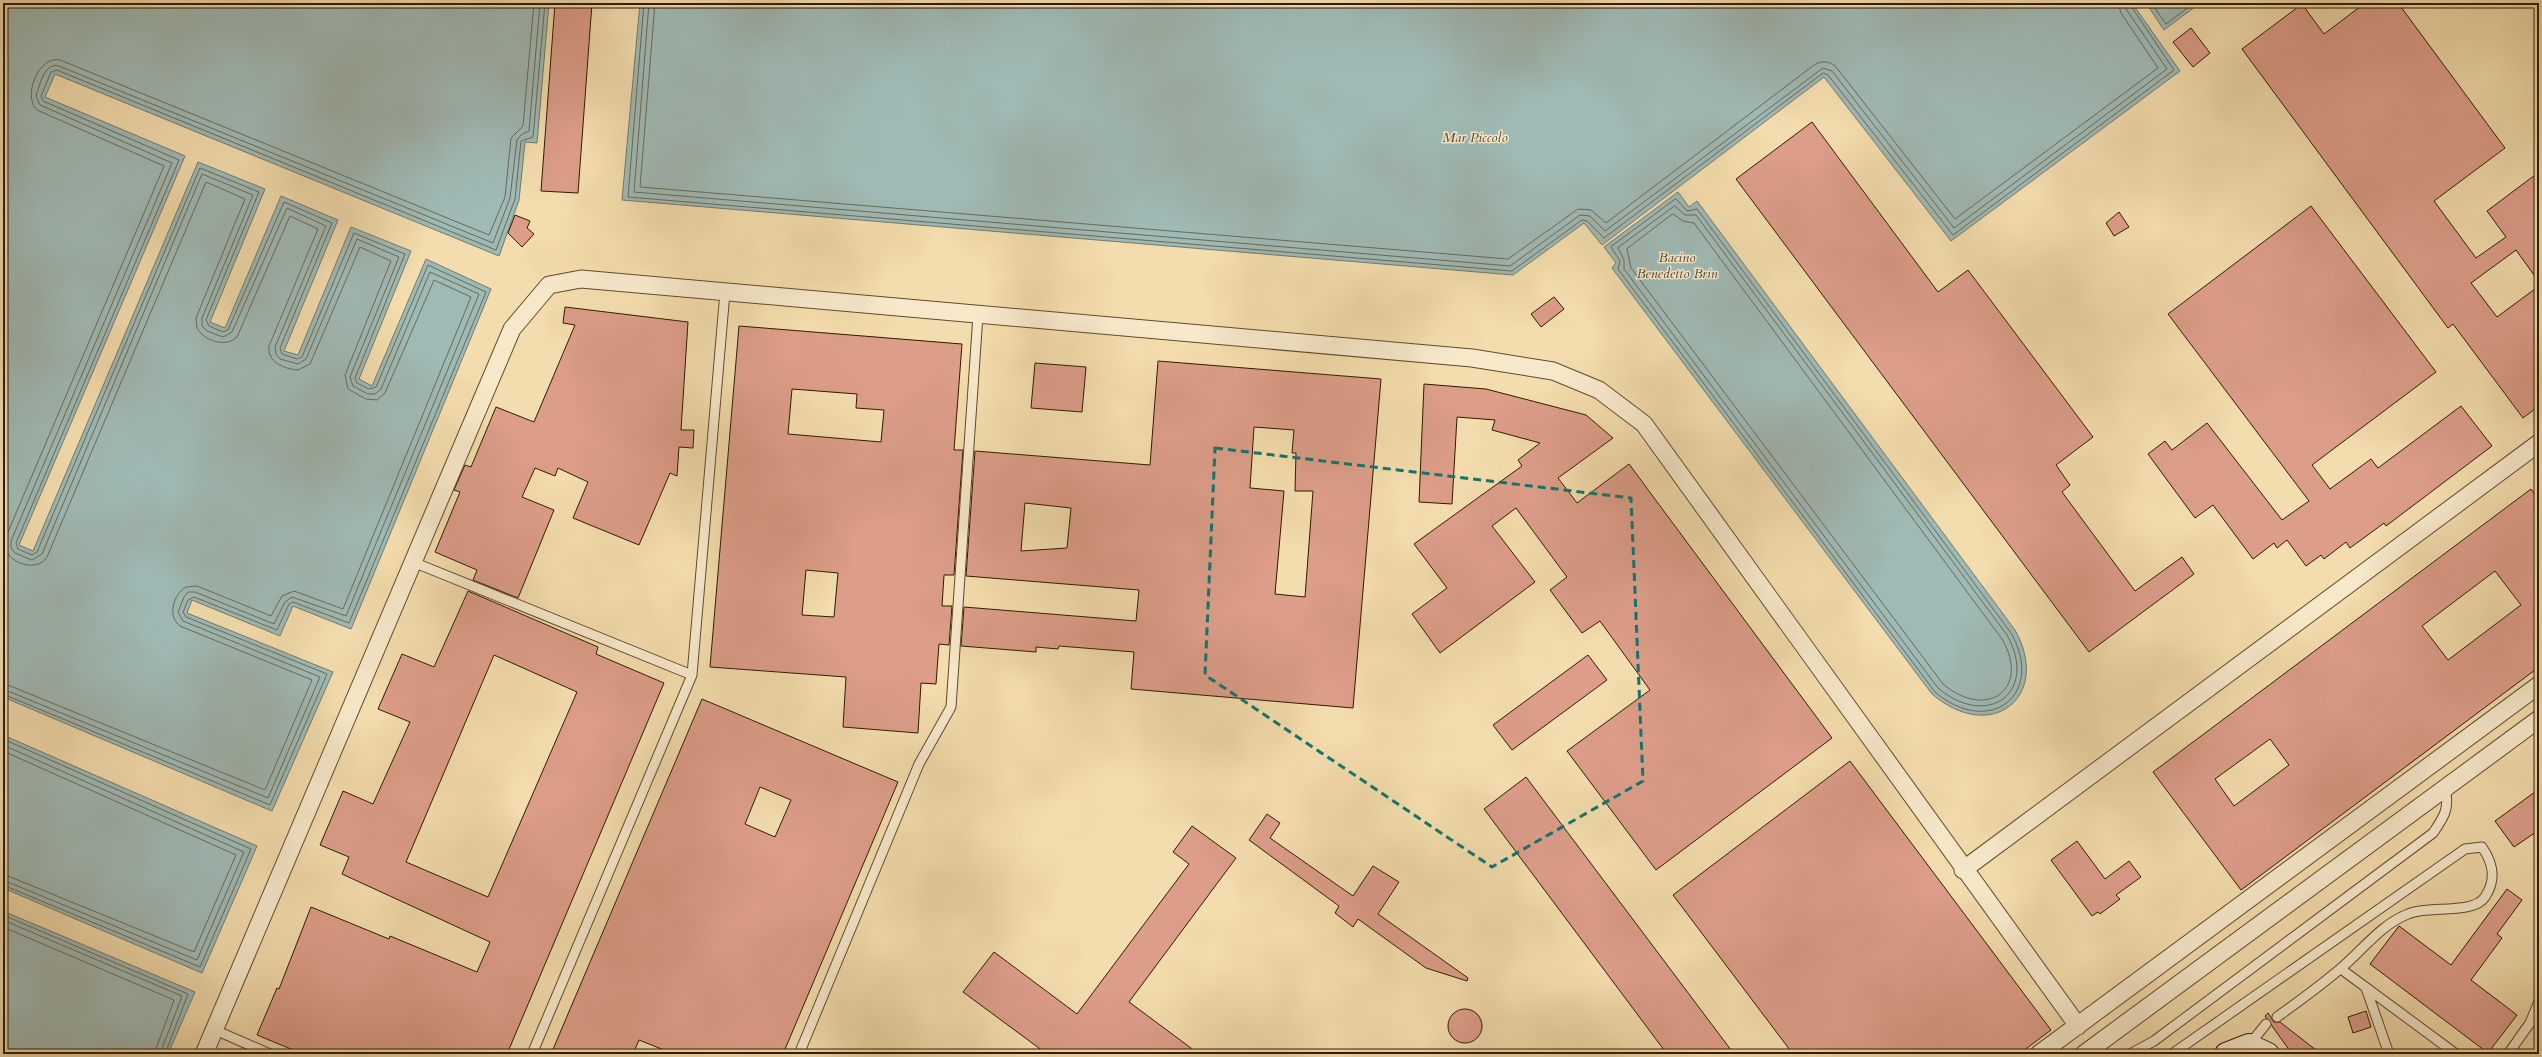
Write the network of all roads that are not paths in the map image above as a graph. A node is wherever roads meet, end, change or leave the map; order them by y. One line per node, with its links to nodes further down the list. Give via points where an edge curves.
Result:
1 (724, 292): 2 (street); 4 (street, via 581,280 549,285 512,329); 5 (lane)
2 (978, 315): 9 (street, via 1472,358 1553,371 1600,390 1644,424); 21 (lane, via 951,707 919,764)
3 (2539, 444): 9 (street)
4 (413, 562): 5 (lane); 16 (street)
5 (692, 675): 20 (lane)
6 (2539, 685): 15 (street)
7 (2539, 719): 8 (street)
8 (2445, 789): 23 (street); 24 (lane, via 2448,800 2446,815 2433,833 2154,1041)
9 (1963, 870): 15 (street)
10 (2341, 969): 11 (lane); 13 (lane); 25 (lane, via 2376,934 2408,913 2473,907 2485,897 2494,877 2491,860 2482,847 2465,849)
11 (2366, 988): 27 (lane); 28 (lane)
12 (2539, 1001): 29 (lane, via 2530,1022)
13 (2276, 1017)
14 (2266, 1024): 17 (lane)
15 (2078, 1026): 22 (street)
16 (215, 1030): 18 (street); 19 (lane)
17 (2258, 1049): 26 (main road)
18 (204, 1054)
19 (270, 1054)
20 (532, 1054)
21 (799, 1054)
22 (2039, 1054)
23 (2084, 1054)
24 (2130, 1054)
25 (2172, 1054)
26 (2226, 1054)
27 (2389, 1054)
28 (2456, 1054)
29 (2508, 1054)

